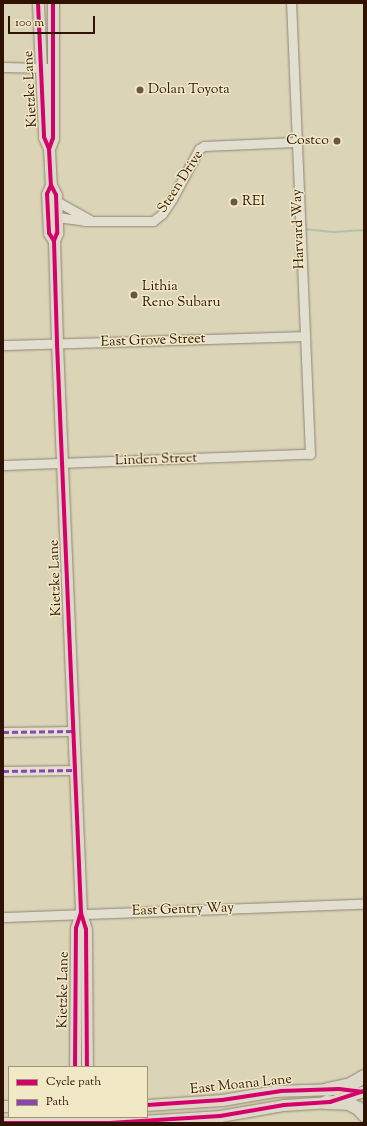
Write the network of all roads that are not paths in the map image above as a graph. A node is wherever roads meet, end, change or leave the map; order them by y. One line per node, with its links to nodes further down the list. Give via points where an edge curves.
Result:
1 (38, 3): 4 (main road, Kietzke Lane)
2 (53, 3): 6 (main road, Kietzke Lane)
3 (291, 3): 7 (street, Harvard Way)
4 (41, 66): 5 (street); 6 (street, via 46,68); 8 (main road, Kietzke Lane, via 44,137)
5 (3, 67)
6 (53, 106): 8 (main road, Kietzke Lane, via 53,138)
7 (296, 142): 11 (street, Steen Drive, via 206,146 199,149 169,204 152,220); 13 (street, Harvard Way)
8 (49, 149): 9 (main road, Kietzke Lane)
9 (52, 201): 10 (main road, Kietzke Lane); 11 (street, Steen Drive); 12 (main road, Kietzke Lane, via 49,233)
10 (57, 217): 11 (street, Steen Drive); 12 (main road, Kietzke Lane)
11 (90, 220)
12 (54, 241): 14 (main road, Kietzke Lane)
13 (304, 336): 14 (street, East Grove Street); 16 (street, Harvard Way)
14 (57, 344): 15 (street, East Grove Street); 17 (main road, Kietzke Lane)
15 (3, 345)
16 (310, 454): 17 (street, Linden Street)
17 (63, 464): 18 (street, Linden Street); 19 (main road, Kietzke Lane)
18 (3, 465)
19 (73, 731): 20 (street); 21 (main road, Kietzke Lane)
20 (3, 732)
21 (75, 770): 22 (street); 24 (main road, Kietzke Lane)
22 (3, 771)
23 (364, 904): 24 (street, East Gentry Way)
24 (81, 913): 25 (street, East Gentry Way); 26 (main road, Kietzke Lane, via 76,928); 27 (main road, Kietzke Lane, via 86,929)
25 (3, 917)
26 (75, 1066)
27 (87, 1066)
28 (364, 1076): 29 (highway, via 350,1084)
29 (327, 1089): 30 (main road, East Moana Lane); 31 (main road, East Moana Lane)
30 (363, 1092): 32 (main road, East Moana Lane)
31 (264, 1093): 33 (main road, East Moana Lane, via 222,1100); 35 (main road, via 248,1103 227,1106)
32 (325, 1102): 34 (highway, via 348,1104 358,1108); 35 (main road, East Moana Lane, via 284,1105)
33 (148, 1105)
34 (364, 1115)
35 (220, 1116): 39 (main road, East Moana Lane)
36 (75, 1121): 37 (main road, East Moana Lane); 38 (main road, East Moana Lane)
37 (3, 1123)
38 (88, 1123): 39 (main road, East Moana Lane)
39 (113, 1123)

